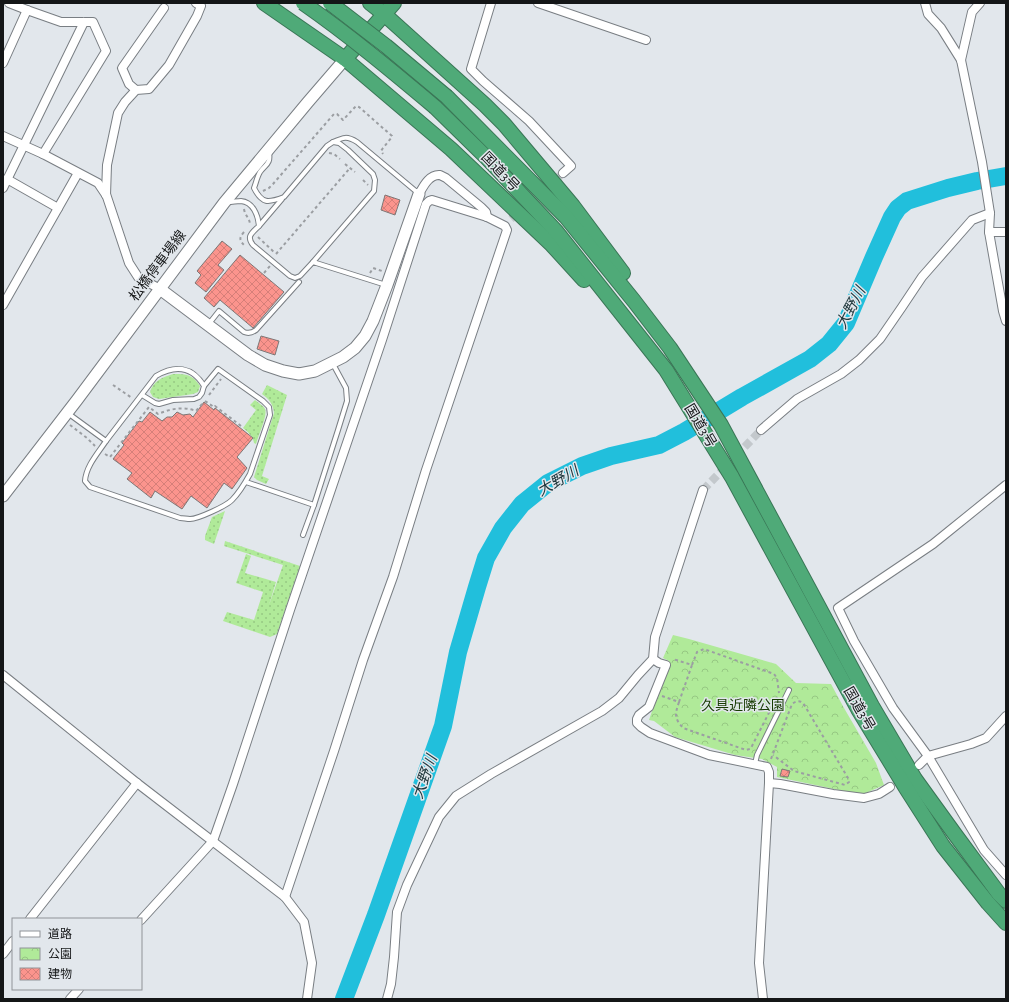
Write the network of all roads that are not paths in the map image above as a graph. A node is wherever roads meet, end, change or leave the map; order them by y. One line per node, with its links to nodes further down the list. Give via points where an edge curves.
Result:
1 (9, 3): 13 (street)
2 (196, 3): 20 (street, via 201,6 197,16 169,65 150,89)
3 (264, 3): 17 (highway)
4 (303, 3): 51 (highway, 国道3号, bridge, via 377,58 435,107 486,157 556,231)
5 (330, 3): 49 (highway, 国道3号, bridge, via 447,97 566,218)
6 (370, 3): 14 (highway)
7 (394, 3): 14 (highway)
8 (491, 3): 27 (street, via 471,69 529,121 571,166)
9 (538, 3): 16 (street)
10 (925, 3): 18 (street, via 928,14 941,28)
11 (980, 3): 18 (street, via 972,12)
12 (164, 8): 20 (street, via 122,68 129,84)
13 (27, 10): 15 (street, via 61,22); 19 (street)
14 (384, 14): 17 (highway); 49 (highway, via 504,124 573,206 656,318)
15 (84, 22): 23 (street); 25 (street, via 93,22 106,51)
16 (646, 40)
17 (345, 59): 24 (main road, 松橋停車場線); 51 (highway, via 451,149 552,245)
18 (961, 60): 35 (street)
19 (3, 63)
20 (136, 90): 30 (street, via 118,113 107,165)
21 (3, 136): 23 (street)
22 (333, 142): 31 (lane, via 351,138); 32 (lane); 42 (lane, via 348,150 373,174 375,185 374,191)
23 (23, 145): 25 (street); 28 (street)
24 (268, 150): 32 (lane, via 270,158 254,188 259,197 267,201); 33 (main road, 松橋停車場線)
25 (43, 154): 26 (street)
26 (78, 173): 30 (street, via 98,183); 34 (street)
27 (563, 174)
28 (7, 179): 29 (street); 34 (street)
29 (3, 188)
30 (106, 194): 45 (street, via 129,263 138,277)
31 (419, 194): 36 (street, via 427,181 439,175 482,207); 44 (main road)
32 (284, 197): 38 (lane)
33 (224, 203): 38 (lane, via 246,202 256,212); 45 (main road, 松橋停車場線)
34 (58, 208): 46 (street)
35 (990, 213): 40 (street); 55 (street, via 972,220 922,277 880,339 859,360 841,374 797,400)
36 (487, 217): 39 (street); 73 (street, via 432,200 426,204)
37 (511, 219): 39 (street)
38 (259, 226): 42 (lane, via 250,236 250,241 290,276 300,276)
39 (504, 226): 75 (street, via 508,230)
40 (989, 232): 41 (street); 47 (street)
41 (1006, 232)
42 (313, 262): 44 (lane)
43 (299, 282): 48 (lane, via 253,333 244,332 219,311)
44 (386, 285): 50 (main road, via 365,336 355,348)
45 (160, 289): 48 (main road); 54 (main road, 松橋停車場線)
46 (3, 304)
47 (1006, 321)
48 (208, 325): 50 (main road, via 248,355 265,365 283,371 299,374 315,371)
49 (674, 353): 76 (highway, 国道3号, via 721,425 872,706 915,779)
50 (332, 363): 61 (lane, via 346,388 347,401)
51 (663, 372): 79 (highway, 国道3号, via 732,477 858,709 906,788 943,846)
52 (204, 386): 53 (lane, via 199,397 194,399 159,404); 53 (lane, via 200,378 182,368 166,370 156,376); 57 (lane, via 218,369 269,408 270,415)
53 (142, 395): 56 (lane)
54 (64, 416): 56 (lane); 60 (main road, 松橋停車場線)
55 (761, 430)
56 (106, 442): 57 (lane, via 85,474 85,481 90,487 180,518 198,517 228,503)
57 (246, 482): 61 (lane)
58 (1006, 485): 67 (street, via 933,544 838,608 893,708)
59 (703, 490): 63 (street, via 655,637)
60 (3, 496)
61 (314, 505): 62 (lane)
62 (303, 535)
63 (653, 659): 68 (street, via 666,665 649,708 639,714 637,723 650,733 709,755); 85 (street, via 619,698 602,712 456,796 439,817 406,885 397,912 394,957)
64 (3, 675): 70 (street)
65 (789, 690): 68 (lane)
66 (1006, 716): 67 (street, via 986,738)
67 (928, 756): 69 (street); 74 (street, via 984,850)
68 (755, 764): 71 (street, via 766,767 769,772)
69 (919, 765)
70 (137, 783): 73 (street); 77 (street)
71 (769, 783): 72 (street, via 864,798 879,794); 86 (street, via 759,963)
72 (890, 787)
73 (213, 841): 75 (street); 78 (street)
74 (1006, 875)
75 (285, 897): 84 (street, via 304,922 312,963)
76 (1006, 901)
77 (31, 918)
78 (142, 919)
79 (1006, 923)
80 (12, 942): 81 (street)
81 (3, 954)
82 (78, 990): 83 (street)
83 (70, 999)
84 (307, 999)
85 (387, 999)
86 (762, 999)

